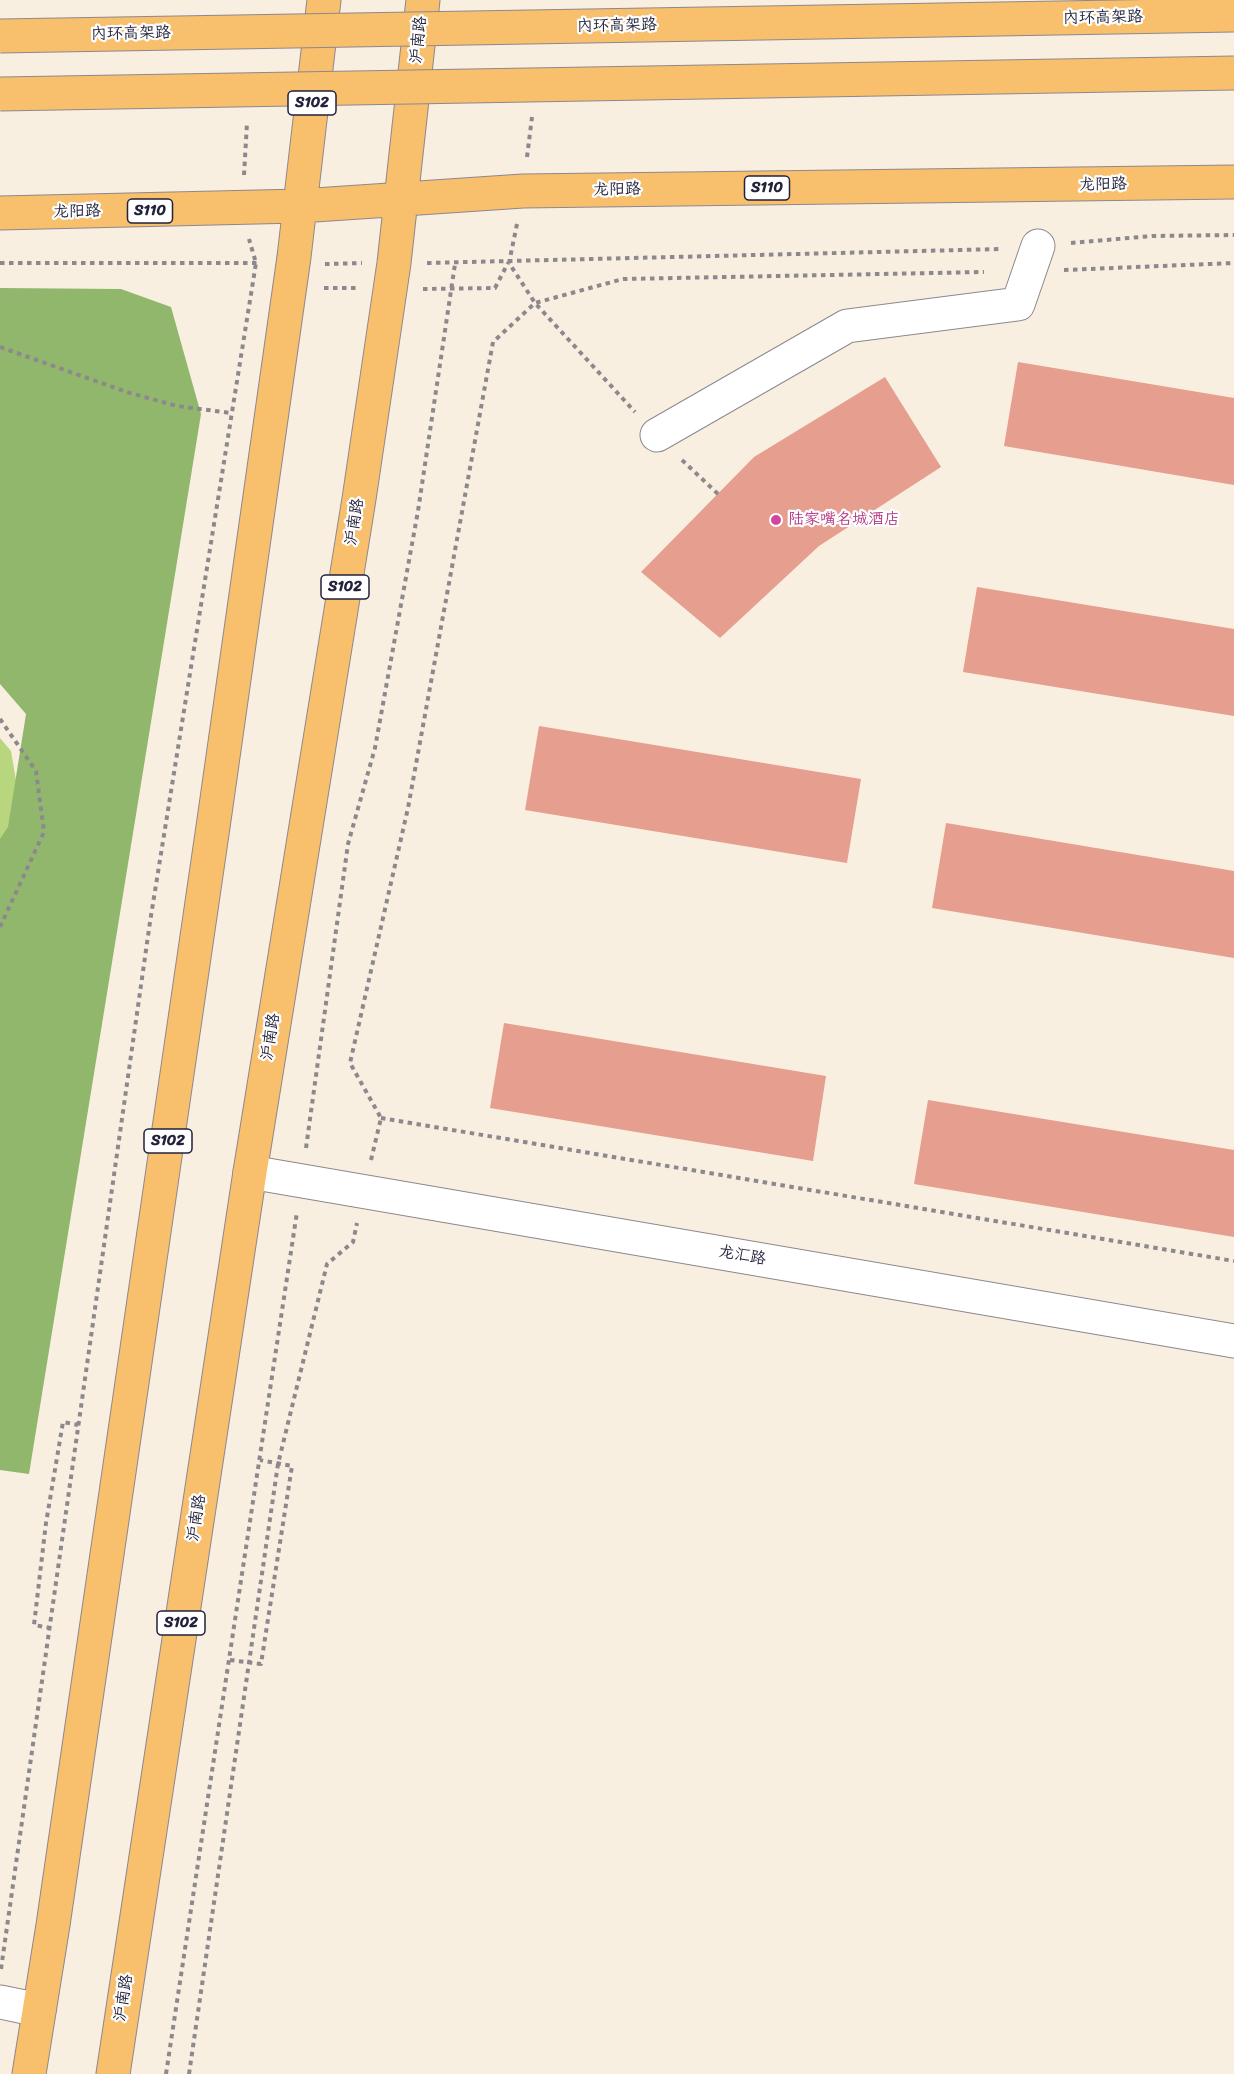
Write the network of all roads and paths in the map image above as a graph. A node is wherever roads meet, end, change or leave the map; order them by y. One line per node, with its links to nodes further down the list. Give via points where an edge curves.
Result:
1 (324, 0): 12 (main road, S102)
2 (423, 0): 11 (main road, 沪南路 / S102)
3 (1234, 15): 4 (main road, 内环高架路, bridge)
4 (0, 36)
5 (1234, 74): 6 (main road, bridge)
6 (0, 94)
7 (532, 113): 10 (path)
8 (247, 116): 13 (path)
9 (1234, 182): 10 (main road, 龙阳路 / S110)
10 (523, 192): 11 (main road, 龙阳路 / S110); 20 (path)
11 (400, 200): 12 (main road, 龙阳路 / S110); 19 (main road, 沪南路 / S102)
12 (300, 206): 13 (main road, 龙阳路 / S110); 22 (main road, S102)
13 (242, 208): 14 (main road, 龙阳路 / S110); 18 (path)
14 (0, 213)
15 (1234, 235): 16 (path, via 1100,239)
16 (1034, 259): 20 (path); 21 (path); 23 (path, via 623,279); 26 (street, via 1018,304 847,326)
17 (0, 263): 18 (path)
18 (256, 263): 22 (path); 25 (path)
19 (394, 263): 20 (path); 22 (path); 31 (main road, 沪南路 / S102, via 356,523)
20 (509, 263): 23 (path)
21 (1234, 263)
22 (292, 264): 43 (main road, S102)
23 (535, 303): 26 (path); 30 (path, via 493,342 408,808 350,1063)
24 (0, 347): 25 (path, via 129,393 177,406)
25 (231, 413): 35 (path, via 148,933)
26 (657, 435): 27 (path)
27 (718, 494)
28 (0, 719): 29 (path, via 36,771 44,832)
29 (0, 927)
30 (381, 1118): 32 (path); 33 (path)
31 (250, 1172): 32 (street, 龙汇路); 45 (main road, 沪南路 / S102)
32 (364, 1192): 34 (street, 龙汇路); 37 (path, via 353,1242 327,1264)
33 (1234, 1261)
34 (1234, 1341)
35 (78, 1425): 38 (path); 38 (path, via 63,1422 46,1523 34,1625)
36 (260, 1460): 37 (path)
37 (278, 1464): 40 (path); 40 (path, via 292,1466 267,1629 261,1664)
38 (51, 1628): 41 (path)
39 (230, 1659): 40 (path)
40 (247, 1661): 46 (path)
41 (0, 1979)
42 (0, 2002): 43 (street)
43 (39, 2010): 44 (main road, S102)
44 (29, 2074)
45 (113, 2074)
46 (189, 2074)

